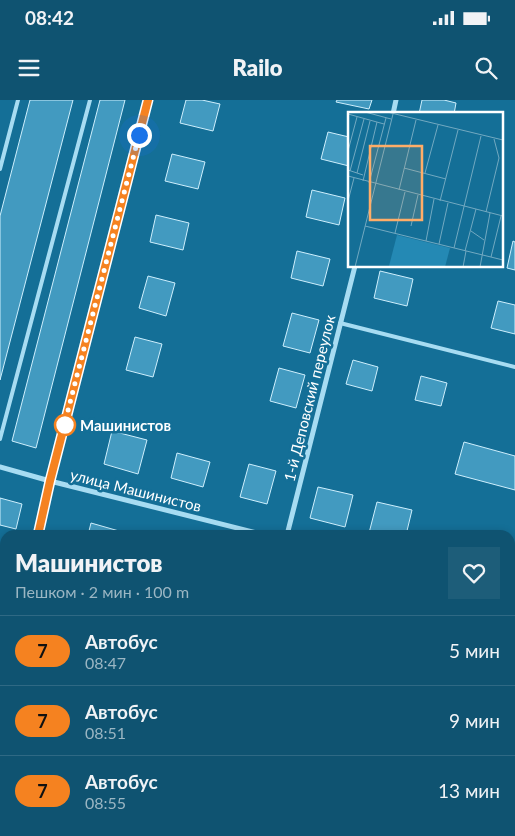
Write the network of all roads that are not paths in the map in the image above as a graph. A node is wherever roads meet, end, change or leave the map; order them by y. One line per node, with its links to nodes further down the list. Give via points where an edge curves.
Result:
1 (18, 100): 4 (lane)
2 (90, 100): 8 (lane)
3 (148, 100): 10 (street)
4 (0, 169)
5 (354, 268): 6 (street, 1-й Деповский переулок)
6 (340, 323): 7 (lane); 13 (street, 1-й Деповский переулок)
7 (515, 367)
8 (0, 438)
9 (0, 467): 10 (street, улица Машинистов)
10 (50, 481): 11 (street); 12 (street, улица Машинистов)
11 (39, 530)
12 (246, 530)
13 (288, 530)

